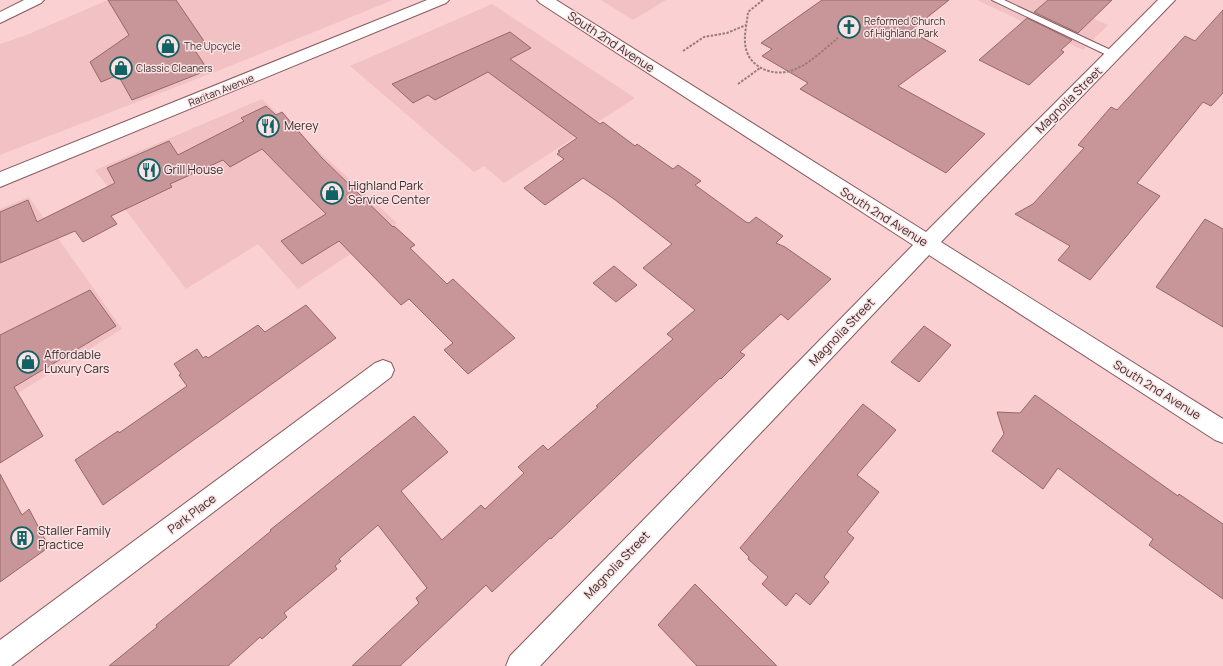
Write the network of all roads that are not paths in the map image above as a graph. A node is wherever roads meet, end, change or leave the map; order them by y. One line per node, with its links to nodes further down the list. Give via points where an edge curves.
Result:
1 (36, 0): 6 (street)
2 (442, 0): 8 (street, Raritan Avenue)
3 (545, 0): 9 (street, South 2nd Avenue)
4 (997, 0): 7 (lane)
5 (1167, 0): 7 (street, Magnolia Street)
6 (0, 18)
7 (1114, 55): 9 (street, Magnolia Street)
8 (0, 180)
9 (927, 244): 11 (street, South 2nd Avenue); 13 (street, Magnolia Street)
10 (383, 370): 12 (street, Park Place)
11 (1223, 432)
12 (0, 657)
13 (520, 666)

